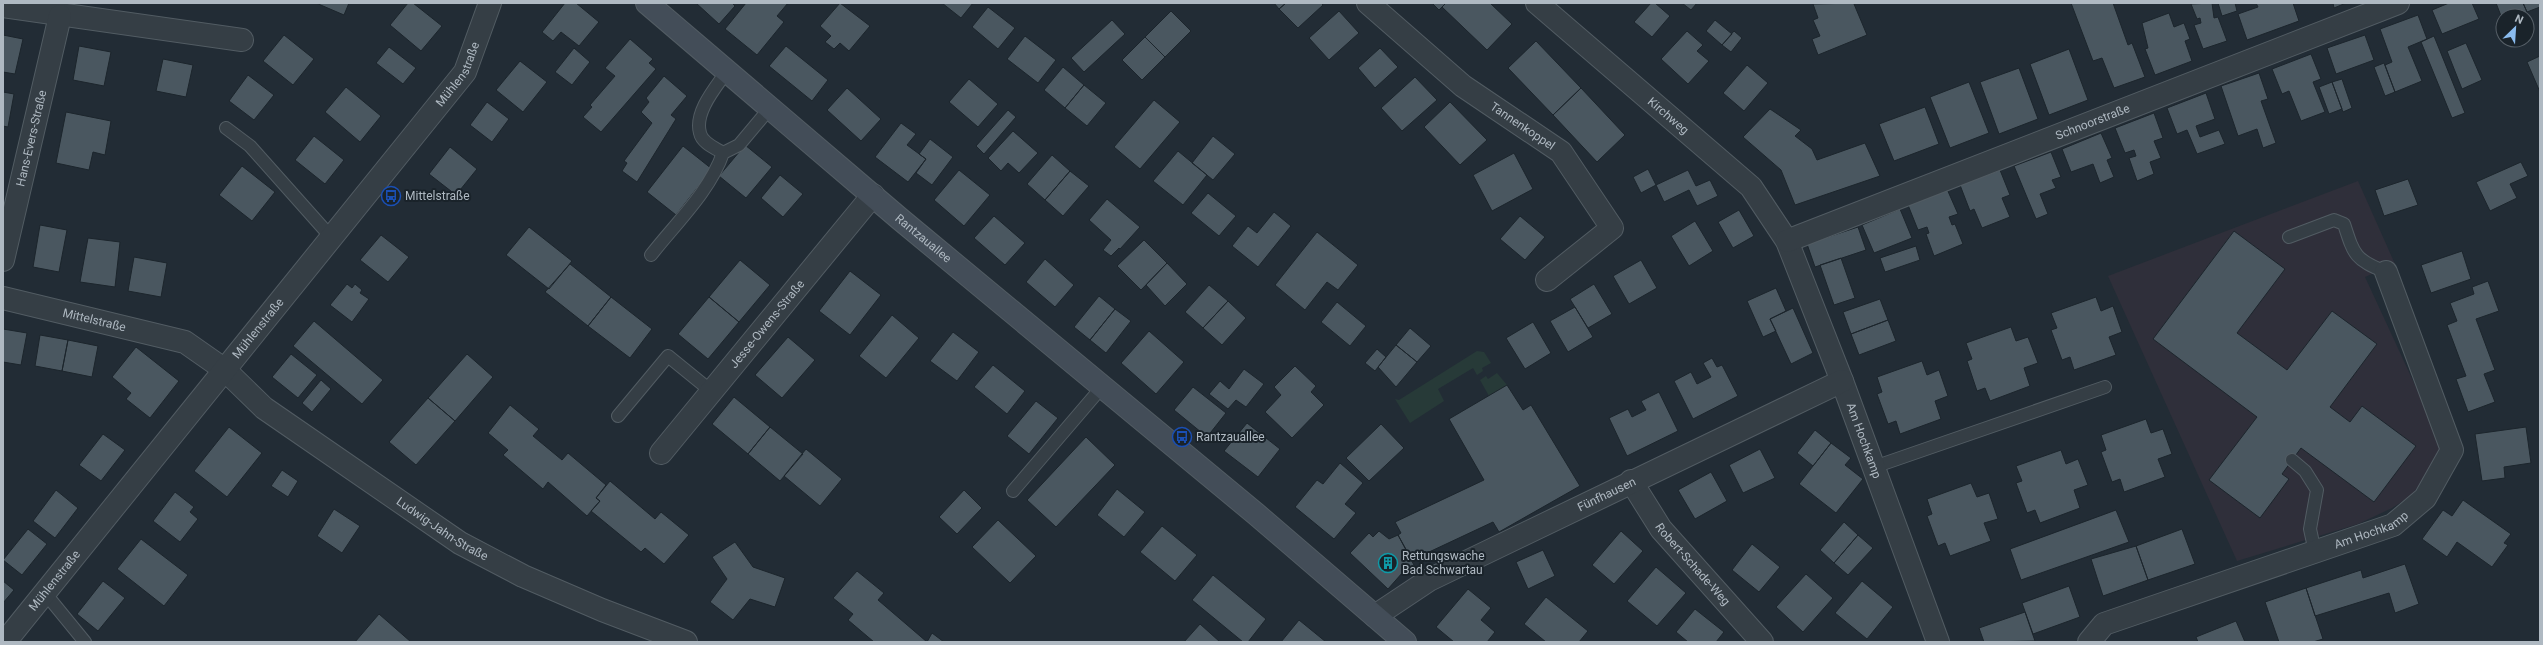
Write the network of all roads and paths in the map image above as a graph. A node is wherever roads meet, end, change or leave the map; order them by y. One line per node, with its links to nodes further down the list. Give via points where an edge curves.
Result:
1 (490, 3): 14 (street, Mühlenstraße, via 465,72)
2 (646, 3): 9 (main road, Rantzauallee)
3 (1368, 3): 20 (street, Tannenkoppel, via 1464,86 1561,152 1612,228)
4 (1537, 3): 16 (street, Kirchweg, via 1751,187)
5 (2398, 3): 16 (street, Schnoorstraße)
6 (3, 6): 7 (street)
7 (60, 16): 8 (street); 18 (street, Hans-Evers-Straße)
8 (242, 40)
9 (727, 71): 10 (main road, Rantzauallee); 12 (lane, via 710,95 700,120 700,134 708,144)
10 (770, 108): 12 (lane, via 739,145); 13 (main road, Rantzauallee)
11 (226, 128): 14 (lane, via 250,146)
12 (723, 152): 17 (lane, via 718,169 709,182)
13 (873, 195): 25 (main road, Rantzauallee); 26 (street, Jesse-Owens-Straße)
14 (331, 237): 22 (street, Mühlenstraße)
15 (2289, 237): 19 (lane, via 2334,220 2344,224 2351,245 2363,263)
16 (1787, 241): 23 (street, Am Hochkamp)
17 (651, 255)
18 (3, 260)
19 (2386, 272): 33 (street, Am Hochkamp, via 2452,450 2425,498 2393,525)
20 (1547, 280)
21 (3, 298): 22 (street, Mittelstraße, via 184,342)
22 (225, 370): 34 (street, Mühlenstraße); 38 (street, Ludwig-Jahn-Straße, via 264,408 460,543 523,576)
23 (1842, 381): 30 (street, Am Hochkamp); 31 (street, Fünfhausen)
24 (2106, 386): 30 (lane)
25 (1102, 387): 32 (lane); 35 (main road, Rantzauallee)
26 (711, 391): 27 (lane, via 668,356); 28 (street, Jesse-Owens-Straße)
27 (618, 416)
28 (661, 453)
29 (2292, 460): 33 (lane, via 2305,471 2317,490 2310,529)
30 (1874, 467): 41 (street, Am Hochkamp)
31 (1631, 481): 35 (street, Fünfhausen, via 1429,580); 40 (street, Robert-Schade-Weg, via 1661,529)
32 (1013, 491)
33 (2315, 552): 42 (street, Am Hochkamp, via 2104,624)
34 (45, 593): 36 (street, Mühlenstraße); 37 (lane)
35 (1375, 616): 39 (main road, Rantzauallee)
36 (5, 642)
37 (85, 642)
38 (686, 642)
39 (1405, 642)
40 (1762, 642)
41 (1938, 642)
42 (2088, 642)

